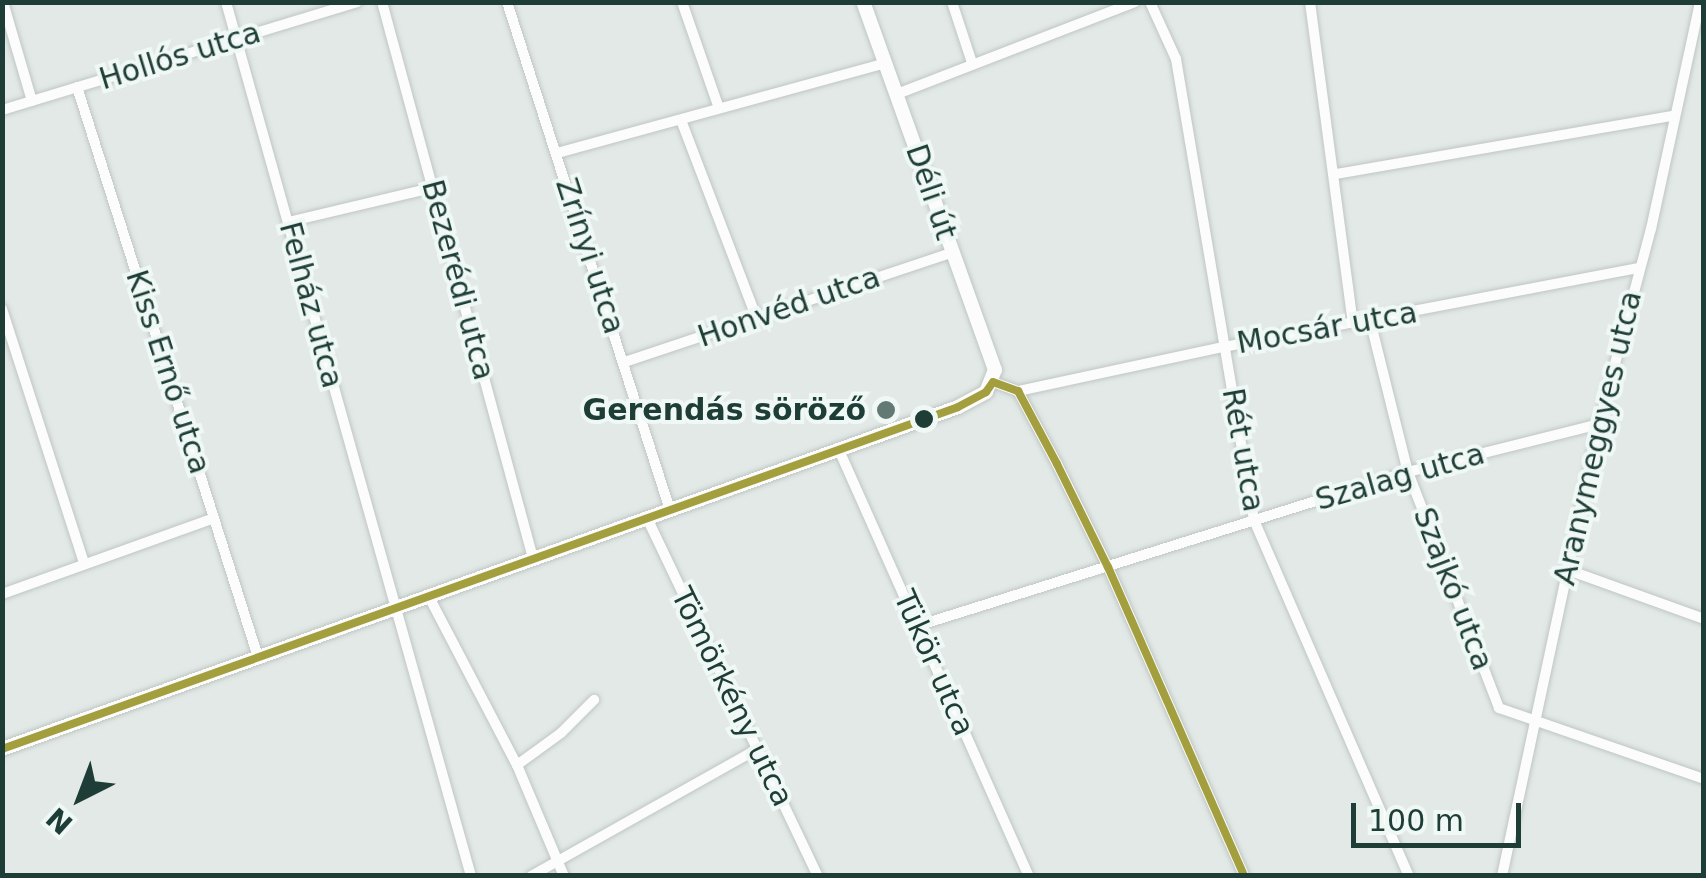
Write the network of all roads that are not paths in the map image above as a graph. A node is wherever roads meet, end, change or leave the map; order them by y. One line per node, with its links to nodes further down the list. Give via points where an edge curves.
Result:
1 (3, 2): 18 (street)
2 (226, 2): 13 (street, Felház utca)
3 (357, 2): 13 (street, Hollós utca)
4 (382, 2): 25 (street, Bezerédi utca)
5 (507, 2): 23 (street, Zrínyi utca)
6 (682, 2): 19 (street)
7 (863, 2): 14 (main road, Déli út)
8 (952, 2): 15 (street)
9 (1150, 2): 33 (street, Rét utca, via 1176,59)
10 (1310, 2): 24 (street)
11 (1700, 2): 21 (street, Aranymeggyes utca)
12 (1132, 3): 15 (street)
13 (236, 40): 16 (street, Hollós utca); 26 (street, Felház utca)
14 (884, 63): 17 (main road, Déli út); 19 (street)
15 (972, 63): 17 (street)
16 (77, 87): 18 (street, Hollós utca); 41 (street, Kiss Ernő utca)
17 (896, 94): 27 (main road, Déli út)
18 (32, 101): 20 (street, Hollós utca)
19 (719, 108): 22 (street)
20 (2, 110)
21 (1673, 116): 24 (street); 28 (street, Aranymeggyes utca)
22 (680, 120): 23 (street); 30 (street)
23 (557, 153): 34 (street, Zrínyi utca)
24 (1336, 174): 32 (street)
25 (432, 188): 26 (street); 44 (street, Bezerédi utca)
26 (288, 222): 50 (street, Felház utca)
27 (952, 252): 30 (street, Honvéd utca); 35 (main road, Déli út)
28 (1637, 268): 31 (street, Mocsár utca); 37 (street, Aranymeggyes utca)
29 (2, 309): 45 (street)
30 (756, 316): 34 (street, Honvéd utca)
31 (1370, 320): 32 (street, Mocsár utca); 39 (street, Szajkó utca)
32 (1353, 323): 33 (street, Mocsár utca)
33 (1224, 346): 36 (street, Mocsár utca); 43 (street, Rét utca)
34 (625, 362): 40 (street, Zrínyi utca)
35 (993, 382): 36 (street); 38 (main road, via 958,407)
36 (1018, 391): 46 (street)
37 (1599, 424): 39 (street, Szalag utca); 47 (street, Aranymeggyes utca)
38 (839, 450): 40 (main road); 52 (street, Tükör utca)
39 (1408, 472): 43 (street, Szalag utca); 55 (street, Szajkó utca, via 1499,708)
40 (670, 510): 42 (main road)
41 (214, 518): 45 (street); 53 (street, Kiss Ernő utca)
42 (647, 518): 44 (main road); 57 (street, Tömörkény utca)
43 (1254, 520): 46 (street, Szalag utca); 68 (street, Rét utca)
44 (533, 558): 49 (main road)
45 (84, 562): 48 (street)
46 (1108, 567): 52 (street, Szalag utca); 67 (street)
47 (1568, 570): 51 (street); 55 (street, Aranymeggyes utca)
48 (2, 594)
49 (428, 596): 50 (main road); 58 (street)
50 (393, 609): 53 (main road); 62 (street, Felház utca)
51 (1704, 620)
52 (917, 626): 66 (street, Tükör utca)
53 (258, 658): 56 (main road)
54 (594, 700): 58 (street)
55 (1533, 720): 59 (street, Szajkó utca); 61 (street, Aranymeggyes utca)
56 (2, 749)
57 (757, 749): 60 (street); 65 (street, Tömörkény utca)
58 (516, 765): 60 (street)
59 (1704, 779)
60 (560, 861): 63 (street); 64 (street)
61 (1506, 874)
62 (471, 876)
63 (531, 876)
64 (564, 876)
65 (818, 876)
66 (1028, 876)
67 (1244, 876)
68 (1409, 876)

